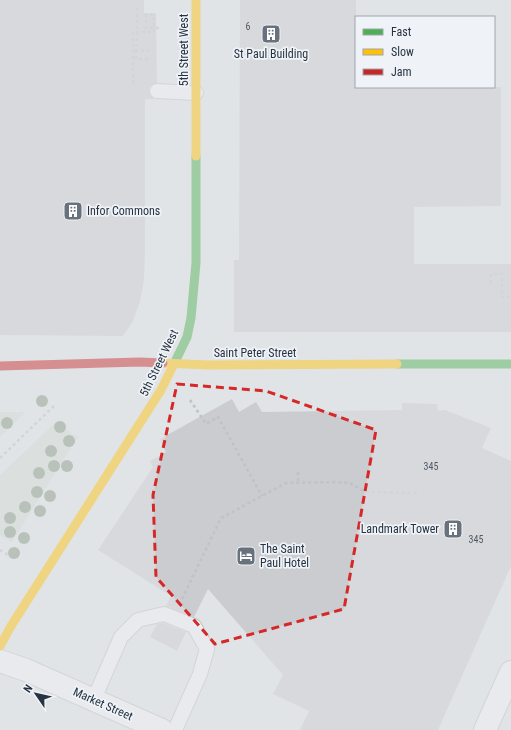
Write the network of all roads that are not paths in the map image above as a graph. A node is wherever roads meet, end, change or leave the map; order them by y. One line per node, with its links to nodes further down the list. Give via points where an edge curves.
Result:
1 (196, 0): 3 (street, 5th Street West)
2 (157, 91): 3 (lane)
3 (196, 93): 4 (street, 5th Street West, via 195,271 191,318 186,337)
4 (174, 363): 5 (street, Saint Peter Street); 6 (street, Saint Peter Street); 7 (street, 5th Street West, via 161,390 10,626)
5 (511, 364)
6 (0, 366)
7 (0, 646)
8 (0, 661): 10 (street, Market Street)
9 (511, 672): 13 (street)
10 (94, 700): 11 (street, Market Street); 12 (lane, via 121,638 138,620 164,614 194,626 207,649 200,674)
11 (162, 730)
12 (175, 730)
13 (485, 730)

